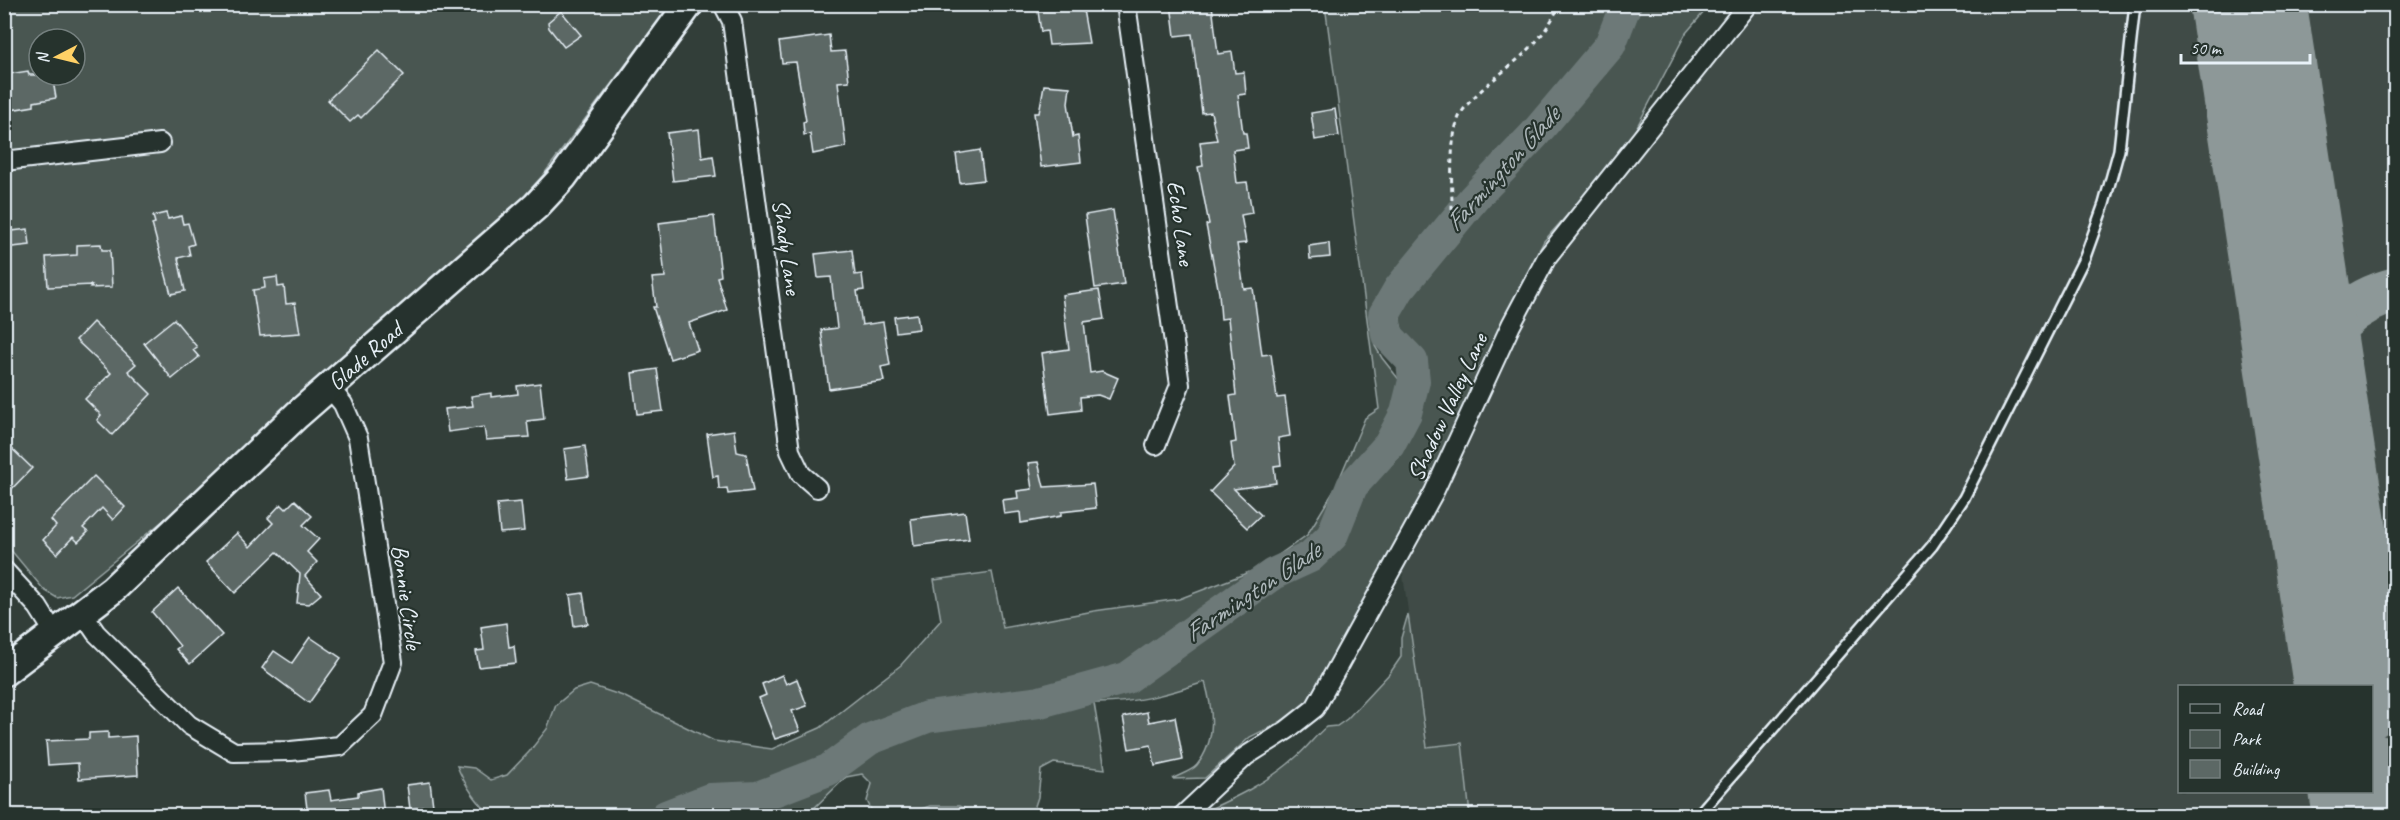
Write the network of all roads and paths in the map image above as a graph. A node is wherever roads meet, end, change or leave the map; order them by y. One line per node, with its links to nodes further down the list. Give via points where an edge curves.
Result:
1 (689, 4): 10 (street, Glade Road, via 563,177 536,206)
2 (723, 4): 12 (street, Shady Lane, via 732,21 790,451 801,474)
3 (1126, 4): 11 (street, Echo Lane, via 1180,385)
4 (1560, 4): 9 (path, via 1548,29 1487,85 1460,116 1454,149)
5 (1748, 4): 17 (street, Shadow Valley Lane, via 1546,257 1434,492 1315,708 1246,756)
6 (2135, 4): 18 (lane, via 2119,150 2104,204 2085,257 1964,498 1932,546)
7 (160, 143): 8 (street)
8 (4, 161)
9 (1452, 209)
10 (329, 387): 14 (street, Glade Road); 14 (street, Bonnie Circle, via 343,404 358,438 393,662 373,715 340,746 234,752 189,725 96,633)
11 (1156, 445)
12 (817, 488)
13 (4, 570): 15 (street, via 38,607)
14 (83, 614): 15 (street, Glade Road)
15 (55, 634): 16 (street, Glade Road)
16 (4, 672)
17 (1182, 816)
18 (1697, 816)

